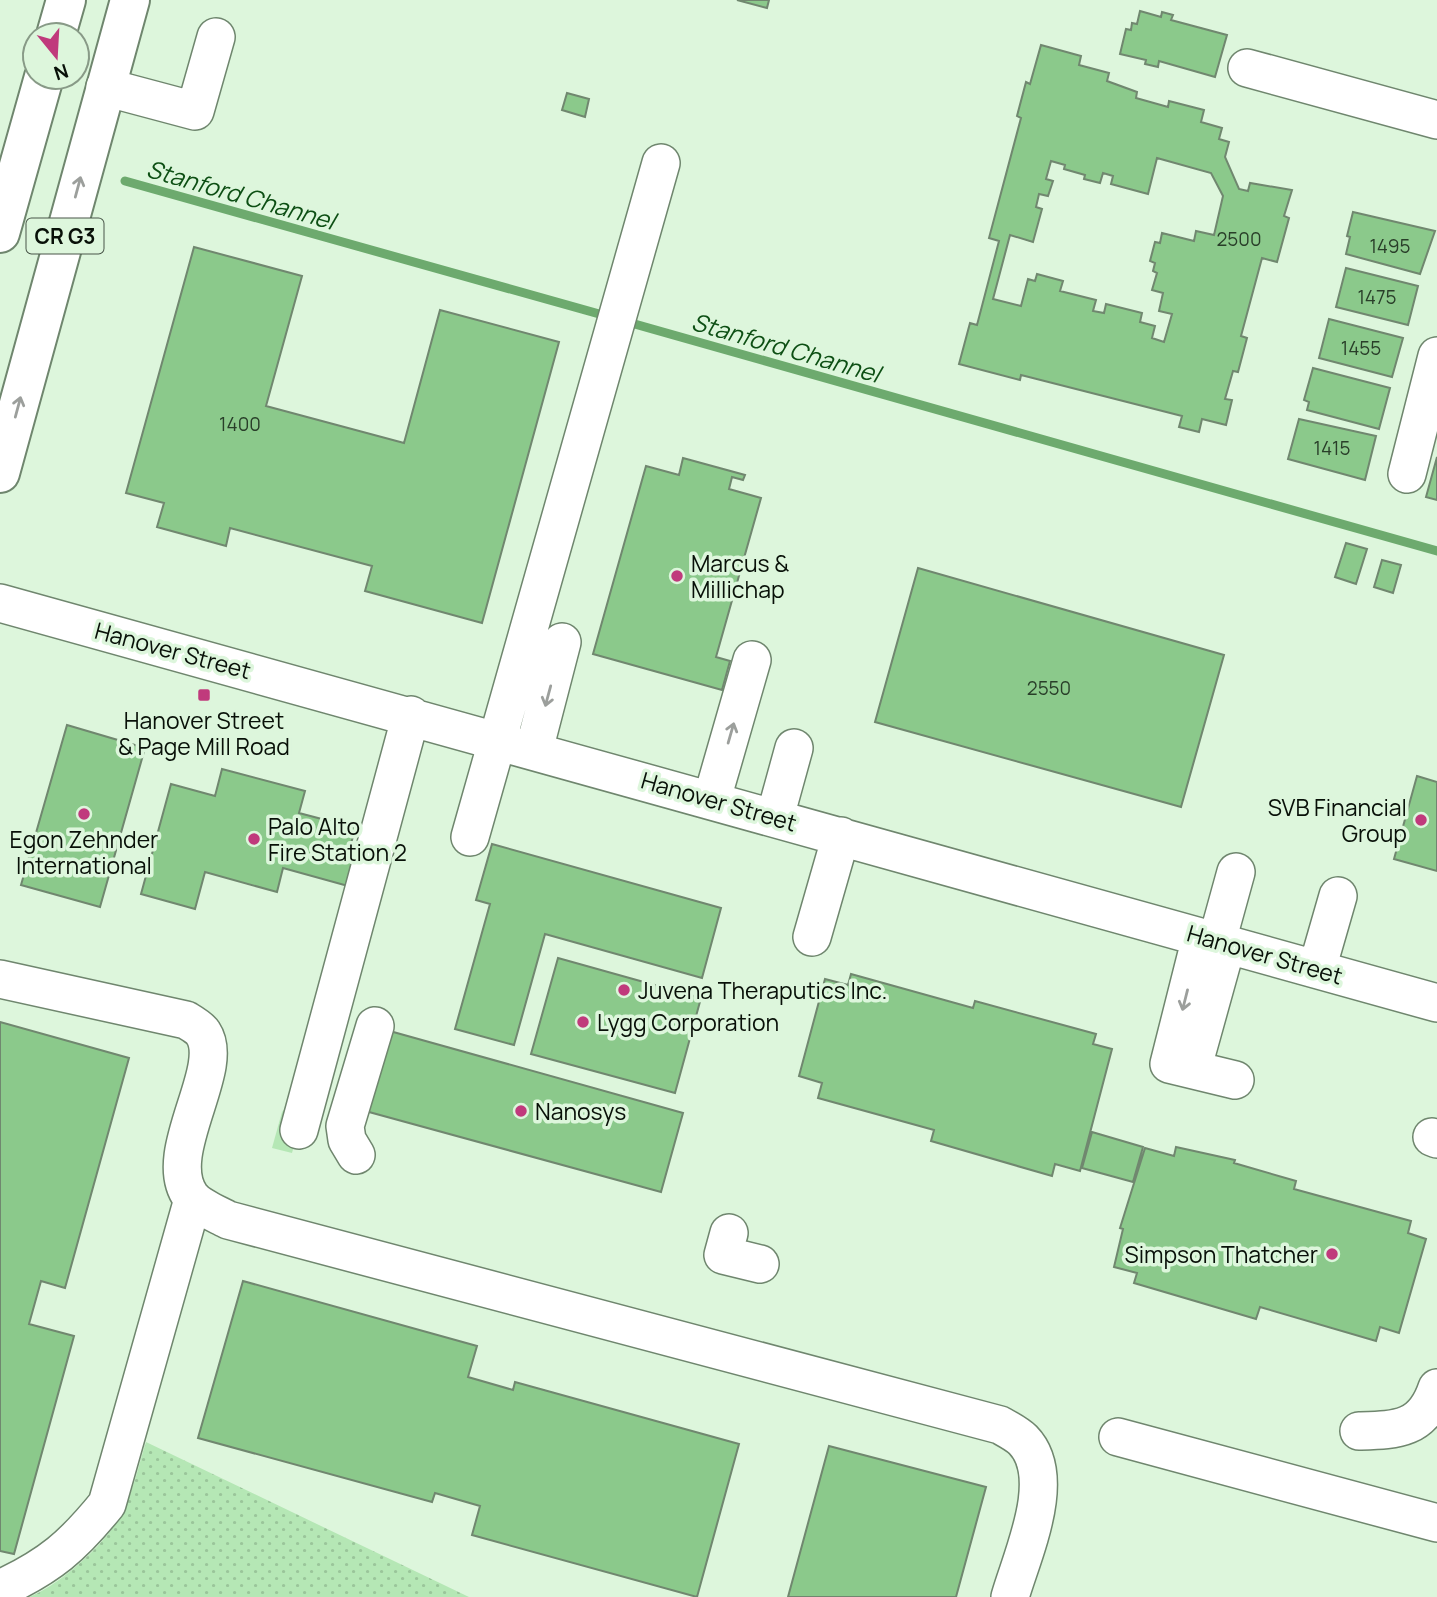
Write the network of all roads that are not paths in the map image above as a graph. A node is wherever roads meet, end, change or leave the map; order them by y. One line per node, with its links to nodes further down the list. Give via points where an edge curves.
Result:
1 (66, 0): 3 (main road)
2 (130, 0): 6 (main road, CR G3)
3 (60, 21)
4 (216, 37): 6 (street, via 195,111)
5 (1247, 68): 8 (street)
6 (105, 87): 12 (main road, CR G3, one-way to 6)
7 (40, 91): 10 (main road, CR G3)
8 (1437, 120)
9 (661, 163): 18 (street)
10 (0, 233)
11 (1437, 356): 13 (street)
12 (0, 473)
13 (1407, 474)
14 (0, 603): 17 (street, Hanover Street)
15 (562, 642): 20 (street, one-way to 20)
16 (752, 660): 21 (street, one-way to 16)
17 (411, 715): 18 (street, Hanover Street); 34 (street)
18 (498, 739): 20 (street, Hanover Street); 24 (street)
19 (794, 748): 22 (street)
20 (534, 750): 21 (street, Hanover Street)
21 (712, 799): 22 (street, Hanover Street)
22 (775, 817): 23 (street, Hanover Street)
23 (841, 836): 27 (street); 28 (street, Hanover Street)
24 (470, 837)
25 (1236, 872): 28 (street)
26 (1338, 896): 29 (street)
27 (813, 937)
28 (1215, 941): 29 (street, Hanover Street); 33 (street, via 1181,1067)
29 (1317, 969): 31 (street, Hanover Street)
30 (0, 979): 36 (street, via 186,1020 204,1034 208,1057 181,1179)
31 (1437, 1003)
32 (374, 1026): 35 (street, via 345,1126)
33 (1235, 1080)
34 (299, 1130)
35 (356, 1155)
36 (192, 1199): 43 (street, via 107,1504 80,1538 39,1572); 44 (street, via 228,1220 1000,1424 1023,1440 1039,1475 1039,1496)
37 (729, 1233): 38 (street, via 723,1255)
38 (760, 1264)
39 (1437, 1388): 40 (street, via 1421,1418 1398,1430)
40 (1359, 1431)
41 (1118, 1437): 42 (street)
42 (1437, 1523)
43 (0, 1589)
44 (1010, 1597)

